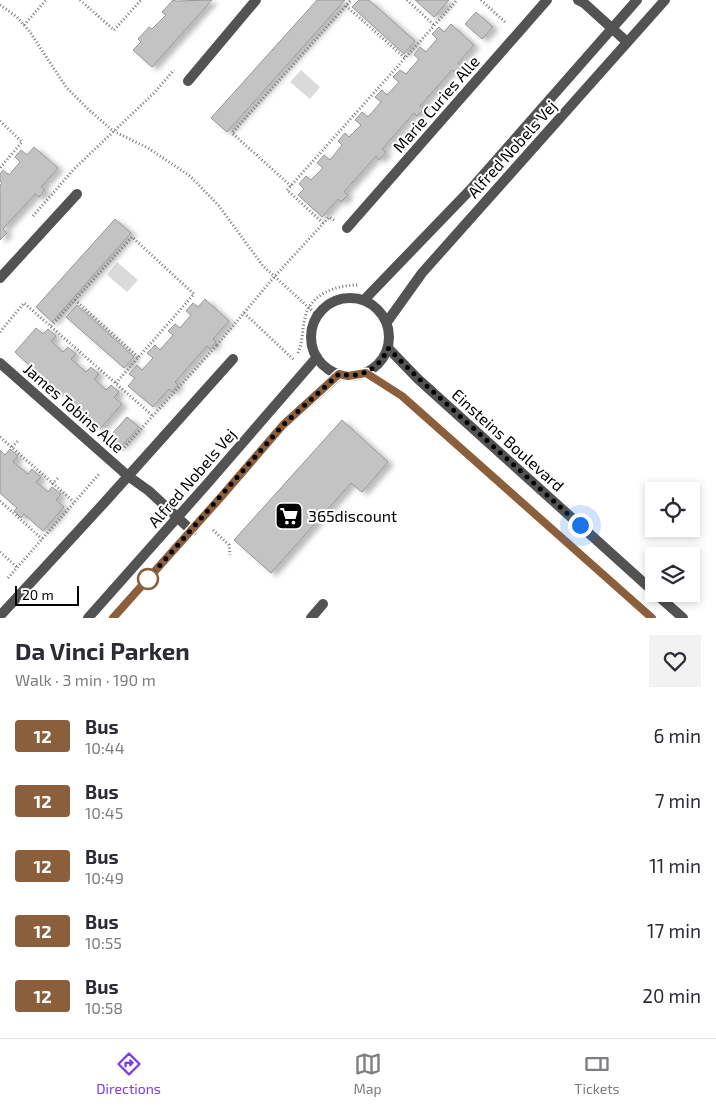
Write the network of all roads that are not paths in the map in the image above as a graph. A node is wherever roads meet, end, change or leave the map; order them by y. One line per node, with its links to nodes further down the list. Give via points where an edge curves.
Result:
1 (256, 0): 8 (street)
2 (547, 0): 10 (street, Marie Curies Alle)
3 (578, 0): 6 (street)
4 (637, 0): 6 (street, Alfred Nobels Vej)
5 (665, 0): 7 (street, Alfred Nobels Vej)
6 (611, 28): 7 (street); 12 (street, Alfred Nobels Vej, via 470,190)
7 (627, 42): 13 (street, Alfred Nobels Vej, via 422,273)
8 (188, 81)
9 (77, 194): 11 (street)
10 (347, 228)
11 (0, 278)
12 (364, 300): 13 (street, via 377,307); 15 (street, via 346,297 335,300 317,315 311,336)
13 (387, 322): 14 (street)
14 (388, 348): 18 (street, via 384,358); 23 (street, Einsteins Boulevard)
15 (317, 357): 19 (street, via 330,371); 21 (street, Alfred Nobels Vej)
16 (233, 359): 20 (street, James Tobins Alle)
17 (0, 363): 20 (street, James Tobins Alle)
18 (366, 373): 19 (street); 30 (street, via 402,396)
19 (339, 374): 22 (street, Alfred Nobels Vej, via 283,425)
20 (128, 476): 21 (street, James Tobins Alle); 26 (street, James Tobins Alle)
21 (178, 518): 22 (street, James Tobins Alle); 27 (street, Alfred Nobels Vej)
22 (192, 530): 28 (street, Alfred Nobels Vej)
23 (645, 584)
24 (665, 602): 31 (street, Einsteins Boulevard)
25 (323, 604): 29 (street)
26 (0, 616)
27 (88, 618)
28 (113, 618)
29 (311, 618)
30 (652, 618)
31 (683, 618)

